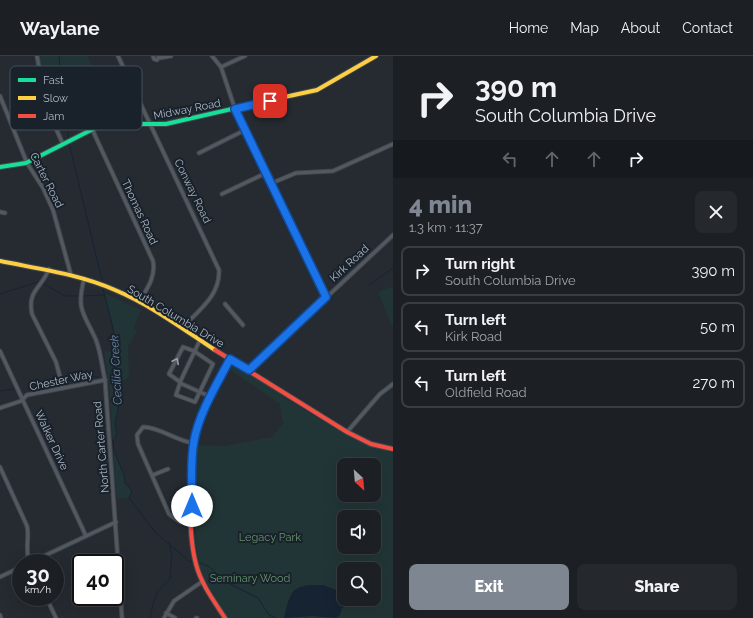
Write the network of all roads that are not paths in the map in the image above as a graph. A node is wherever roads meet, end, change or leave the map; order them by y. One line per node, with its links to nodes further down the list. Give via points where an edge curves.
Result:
1 (37, 56): 9 (street)
2 (118, 56): 10 (street, Conway Road)
3 (154, 56): 8 (street, via 155,60)
4 (171, 56): 8 (street)
5 (212, 56): 11 (street)
6 (245, 56): 11 (street)
7 (376, 56): 14 (street, Midway Road, via 317,90)
8 (159, 57)
9 (39, 66)
10 (123, 66)
11 (221, 67): 14 (street)
12 (0, 96): 15 (street, Carter Road)
13 (142, 105): 17 (street, Conway Road)
14 (235, 109): 17 (street, Midway Road); 22 (street)
15 (10, 121)
16 (142, 126): 17 (street, Midway Road)
17 (152, 126): 42 (street, Conway Road, via 219,270 217,289 213,296)
18 (14, 130): 26 (street, Carter Road)
19 (57, 130): 23 (street)
20 (90, 130): 23 (street, Midway Road)
21 (92, 130): 39 (street, Thomas Road, via 153,261 152,280)
22 (245, 130): 25 (street); 28 (street)
23 (63, 144): 26 (street, Midway Road)
24 (393, 144): 29 (street, via 333,171 296,173)
25 (199, 152)
26 (27, 163): 27 (street, Midway Road); 36 (street, Carter Road, via 53,210)
27 (0, 168)
28 (266, 173): 29 (street); 30 (street)
29 (272, 183): 38 (street)
30 (222, 194)
31 (0, 212): 32 (street)
32 (5, 213)
33 (393, 235): 38 (street, Kirk Road)
34 (0, 261): 35 (street, South Columbia Drive)
35 (49, 269): 36 (street, South Columbia Drive); 51 (street, via 47,276 35,289 30,306 56,362)
36 (71, 274): 37 (street, South Columbia Drive)
37 (84, 279): 39 (street, South Columbia Drive); 48 (street, North Carter Road, via 81,308 96,341)
38 (326, 297): 47 (street, Kirk Road)
39 (138, 302): 42 (street, South Columbia Drive)
40 (225, 304): 41 (street)
41 (243, 325)
42 (182, 328): 43 (street, South Columbia Drive)
43 (200, 340): 45 (street); 46 (street, South Columbia Drive)
44 (0, 351): 54 (street, Walker Drive)
45 (194, 351): 49 (street); 49 (street, one-way to 45, via 169,374 183,347); 52 (street, via 213,364)
46 (230, 359): 47 (street, South Columbia Drive); 53 (street)
47 (249, 370): 56 (street, South Columbia Drive)
48 (105, 380): 51 (street, Chester Way); 62 (street, North Carter Road)
49 (180, 382): 52 (street); 52 (street, via 177,395 193,403)
50 (393, 384): 56 (street, via 380,394)
51 (63, 388): 54 (street, Chester Way)
52 (200, 392): 53 (street)
53 (211, 397): 57 (street)
54 (23, 398): 55 (street, Chester Way); 64 (street, Walker Drive)
55 (0, 408)
56 (347, 432): 58 (street, South Columbia Drive, via 371,444)
57 (193, 443): 61 (street, via 148,427 138,431 137,439); 63 (street)
58 (393, 450)
59 (0, 467): 65 (street, via 27,526)
60 (168, 469): 61 (street)
61 (153, 475): 63 (street, via 169,514 180,522)
62 (116, 522): 64 (street); 75 (street, North Carter Road)
63 (193, 524): 69 (street, via 195,558)
64 (86, 536): 66 (street)
65 (27, 554)
66 (49, 554)
67 (12, 571): 68 (street)
68 (0, 577)
69 (203, 581): 71 (street, via 174,601); 78 (street)
70 (50, 606): 74 (street)
71 (166, 613): 76 (street); 77 (street)
72 (0, 615): 73 (street)
73 (1, 618)
74 (56, 618)
75 (122, 618)
76 (164, 618)
77 (176, 618)
78 (225, 618)

